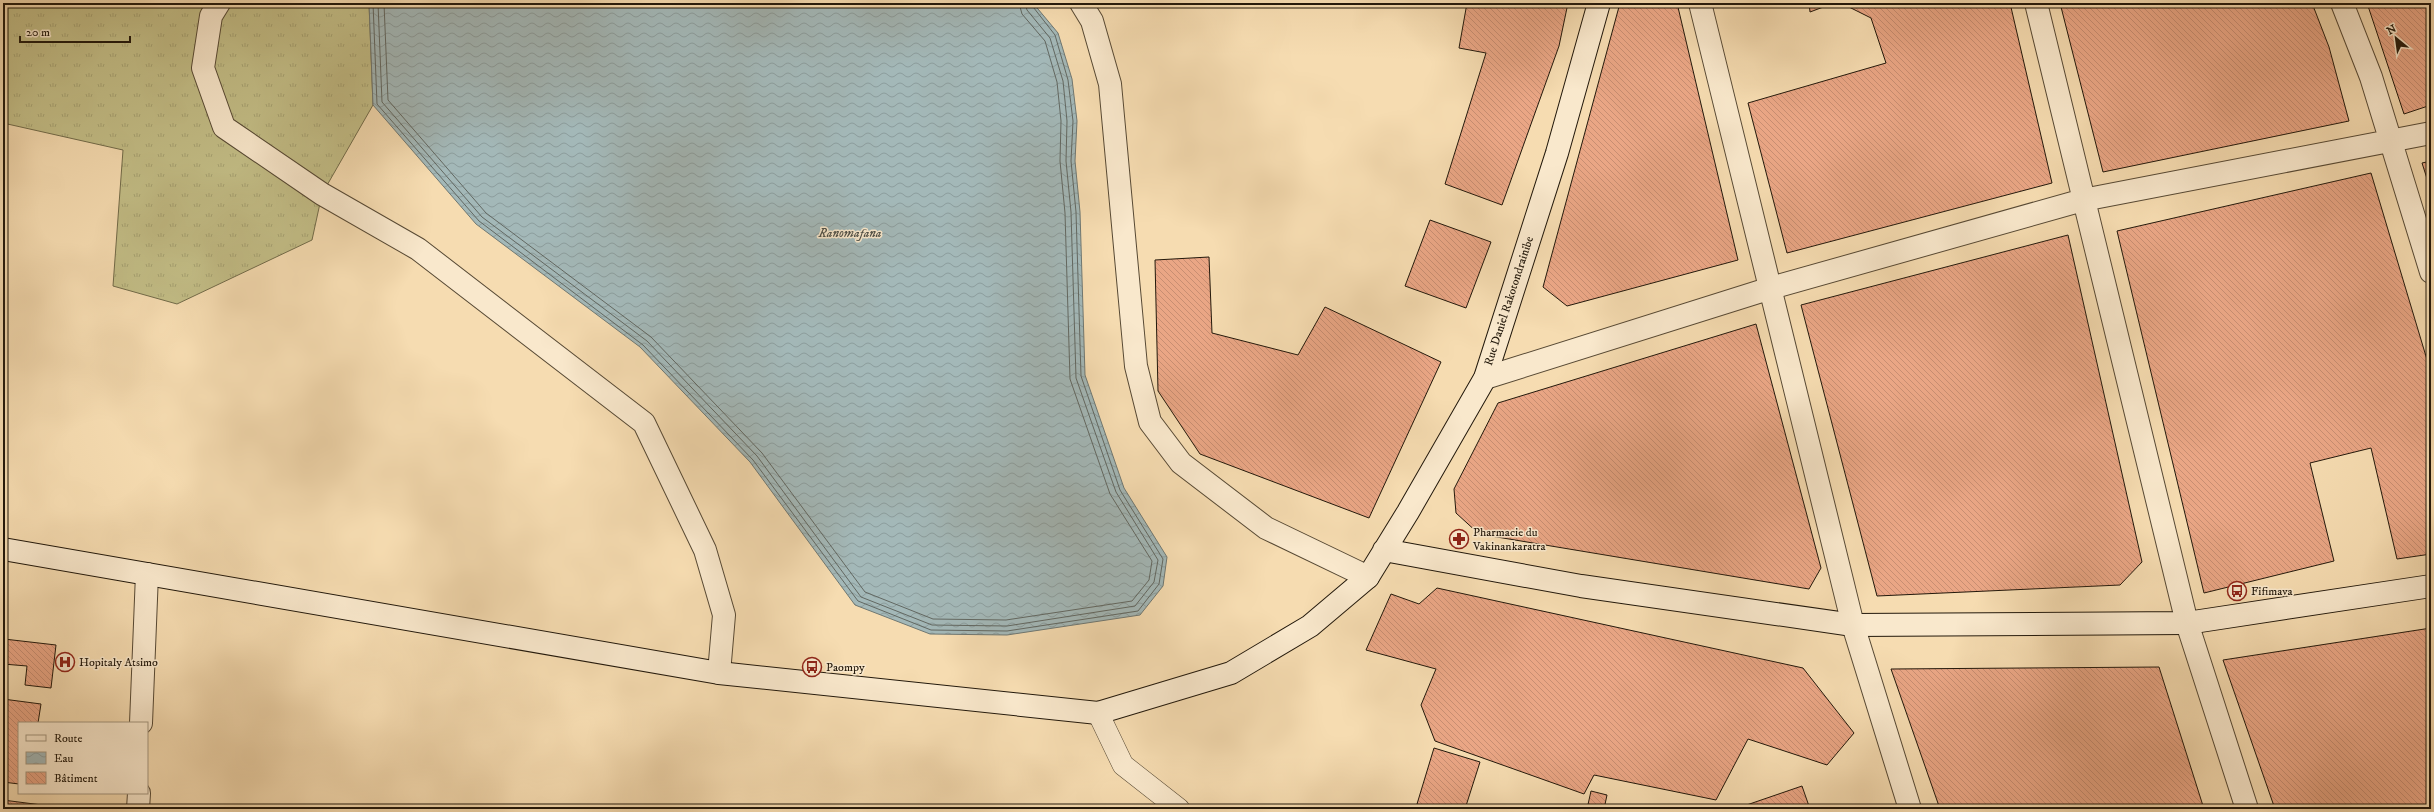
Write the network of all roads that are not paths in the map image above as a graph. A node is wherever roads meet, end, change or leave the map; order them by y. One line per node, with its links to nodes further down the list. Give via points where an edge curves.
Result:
1 (219, 3): 20 (street, via 211,16 203,68 224,127 322,194 418,249 644,422 704,550 724,615)
2 (1081, 3): 16 (street, via 1092,21 1110,84 1136,366 1150,422 1181,463 1266,528)
3 (1599, 3): 12 (street, Rue Daniel Rakotondrainibe, via 1557,153)
4 (1700, 3): 11 (street)
5 (2036, 3): 9 (street)
6 (2342, 3): 8 (street, via 2371,76)
7 (2431, 133): 8 (street)
8 (2392, 141): 9 (street); 10 (street)
9 (2083, 200): 11 (street); 18 (street)
10 (2431, 272)
11 (1771, 288): 12 (street); 19 (street)
12 (1485, 378): 14 (street, Rue Daniel Rakotondrainibe)
13 (3, 549): 15 (street)
14 (1384, 550): 16 (street, Rue Daniel Rakotondrainibe); 19 (street, via 1581,586)
15 (147, 574): 20 (street); 22 (street)
16 (1368, 577): 21 (street, Rue Daniel Rakotondrainibe, via 1310,626 1231,673)
17 (2431, 586): 18 (street)
18 (2187, 623): 19 (street); 27 (street)
19 (1853, 624): 26 (street)
20 (719, 673): 21 (street)
21 (1098, 713): 25 (lane, via 1124,765)
22 (141, 722)
23 (138, 794): 24 (street)
24 (138, 809)
25 (1179, 809)
26 (1910, 809)
27 (2247, 809)

